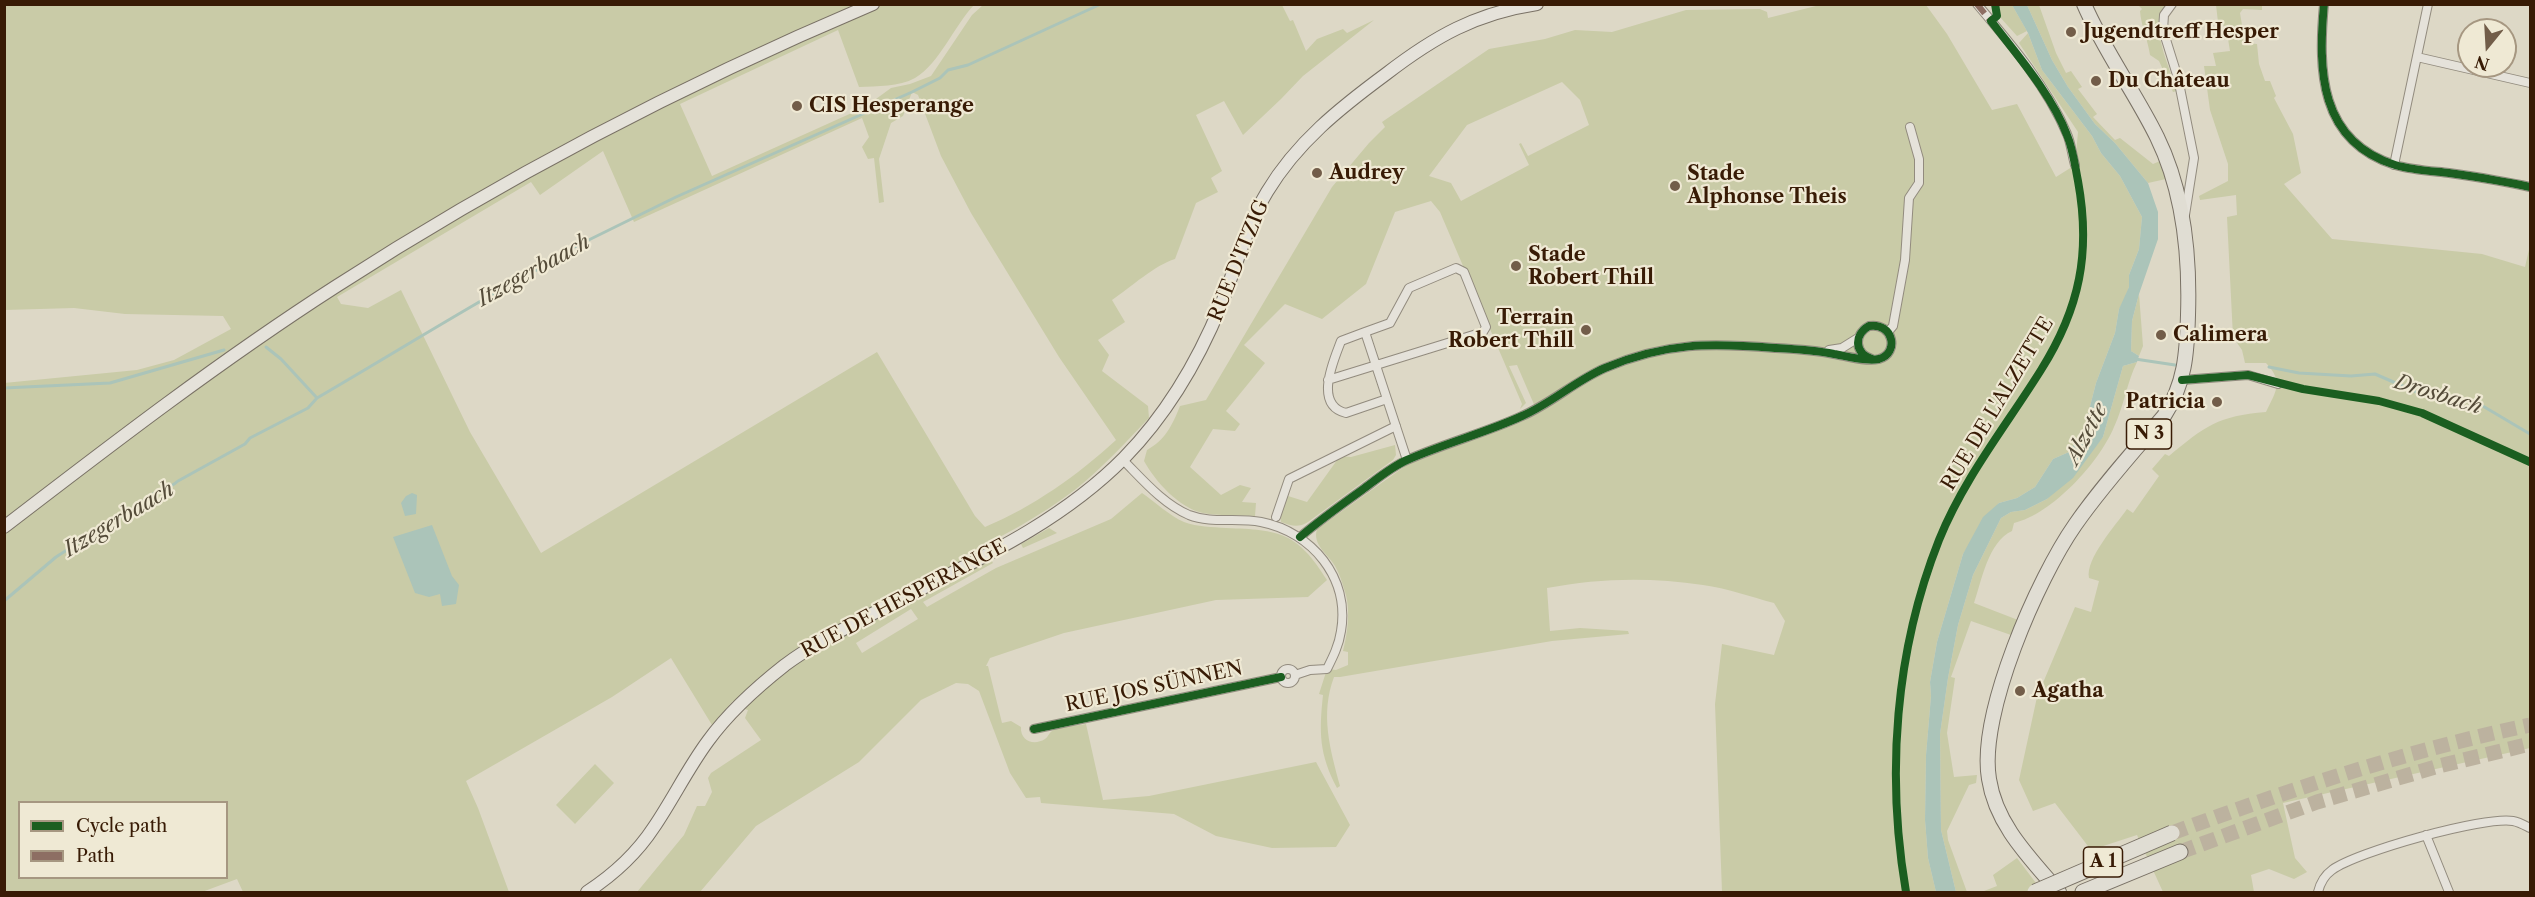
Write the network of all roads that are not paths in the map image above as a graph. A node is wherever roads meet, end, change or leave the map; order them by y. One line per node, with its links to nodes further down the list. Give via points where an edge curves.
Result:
1 (873, 4): 29 (main road, via 628,116 454,214 335,286 246,347)
2 (1537, 4): 26 (main road, RUE D'ITZIG, via 1477,18 1416,50 1328,118 1301,146 1266,194 1250,225 1210,332 1183,382 1159,418)
3 (1977, 4): 11 (street, via 2030,71 2049,102 2067,134)
4 (2084, 4): 14 (main road, N 3, via 2157,138)
5 (2172, 4): 14 (street, via 2164,15 2163,30 2178,78 2194,158)
6 (2324, 4): 12 (street, via 2322,76 2332,113 2353,140)
7 (2428, 4): 8 (street)
8 (2417, 57): 9 (street); 12 (street)
9 (2530, 83)
10 (1910, 127): 16 (street, via 1919,159 1919,183 1909,198 1905,260 1893,326)
11 (2075, 165)
12 (2394, 165): 13 (street)
13 (2530, 187)
14 (2183, 222): 22 (main road, N 3, via 2189,285 2187,357)
15 (1365, 332): 20 (street); 20 (street, via 1390,323 1409,288 1456,268 1464,272 1486,327 1483,332); 21 (street, via 1341,341)
16 (1888, 332): 17 (street, via 1879,326 1869,326); 19 (street, via 1888,353)
17 (1858, 338): 18 (street, via 1842,348); 19 (street, via 1862,354)
18 (1822, 352): 19 (street); 27 (street, via 1705,344 1658,351 1604,368 1523,416)
19 (1872, 359)
20 (1376, 366): 21 (street); 24 (street)
21 (1328, 380): 24 (street, via 1329,398 1341,412)
22 (2182, 380): 23 (street, via 2248,375); 38 (main road, N 3, via 2164,416 2074,527 2041,587 1995,703 1987,761 1996,805 2019,846)
23 (2278, 384)
24 (1387, 399): 25 (street)
25 (1396, 426): 27 (street); 28 (street, via 1289,479)
26 (1123, 459): 30 (street, via 1147,484 1186,514 1203,520 1259,522); 36 (main road, RUE DE HESPERANGE, via 1058,513 1019,537 816,644 784,666 737,707 707,742 638,849)
27 (1407, 460): 30 (street)
28 (1276, 517)
29 (4, 527)
30 (1300, 537): 31 (street, RUE JOS SÜNNEN, via 1330,568 1338,588 1341,630 1327,669 1295,675 1287,669 1281,677)
31 (1034, 729)
32 (2530, 828): 34 (street, via 2513,821 2495,822)
33 (2172, 833): 37 (highway, A 1, bridge)
34 (2426, 835): 40 (street, via 2332,870); 41 (street)
35 (2180, 852): 39 (highway, A 1)
36 (587, 892)
37 (2035, 892)
38 (2057, 892)
39 (2083, 892)
40 (2318, 892)
41 (2449, 892)

